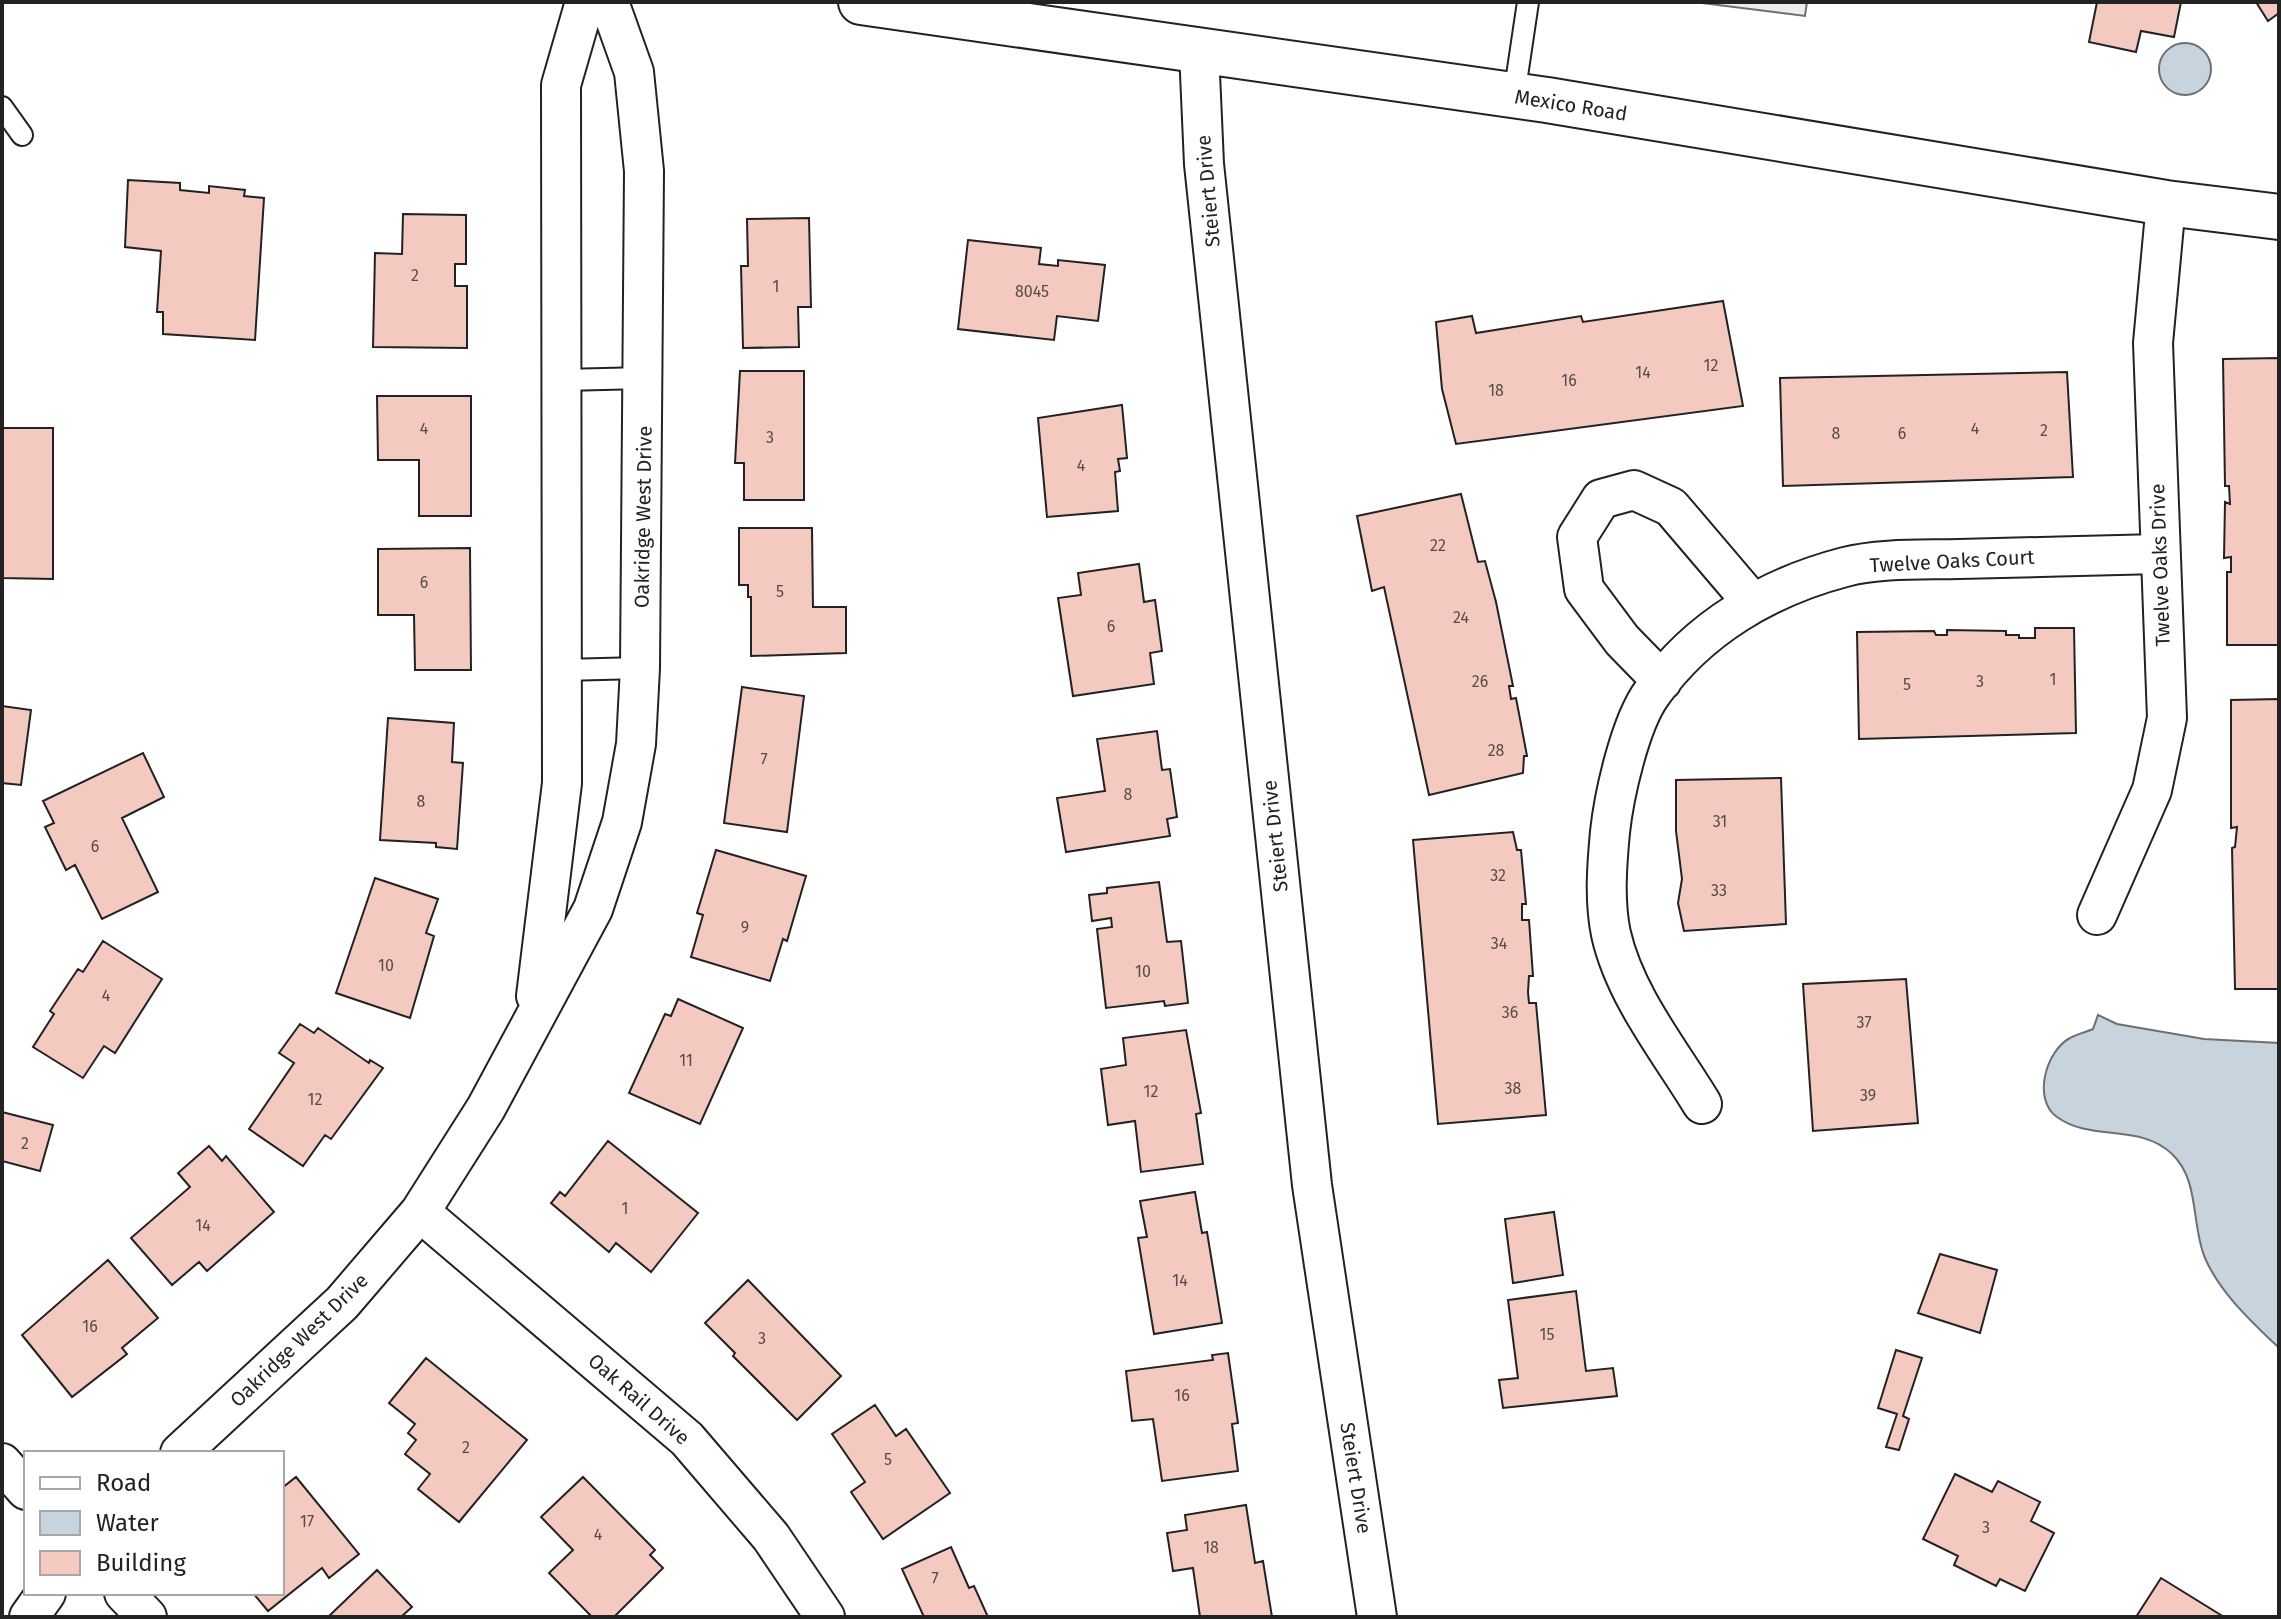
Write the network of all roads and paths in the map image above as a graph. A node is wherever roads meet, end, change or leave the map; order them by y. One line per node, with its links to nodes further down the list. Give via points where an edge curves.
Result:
1 (585, 2): 12 (street, Oakridge West Drive, via 561,85)
2 (609, 2): 11 (street, Oakridge West Drive, via 634,72 644,171)
3 (861, 2): 5 (main road, Mexico Road)
4 (1528, 2): 6 (lane)
5 (1199, 51): 6 (main road, Mexico Road); 30 (street, Steiert Drive, via 1204,164 1310,1169)
6 (1514, 96): 9 (main road, Mexico Road)
7 (2, 107): 8 (lane)
8 (22, 135)
9 (2166, 203): 10 (main road, Mexico Road); 13 (street, Twelve Oaks Drive, via 2153,343)
10 (2279, 217)
11 (644, 378): 12 (lane); 15 (street, Oakridge West Drive)
12 (563, 380): 16 (street, Oakridge West Drive)
13 (2159, 554): 14 (street, Twelve Oaks Court, via 1848,567); 18 (street, Twelve Oaks Drive, via 2167,718 2152,790)
14 (1752, 602): 17 (street, Twelve Oaks Court, via 1684,656); 17 (street, via 1671,507 1634,490 1601,499 1577,537 1584,589)
15 (640, 668): 16 (lane); 19 (street, Oakridge West Drive, via 636,744 622,822 593,909)
16 (563, 670): 19 (street, Oakridge West Drive, via 562,783)
17 (1662, 681): 20 (street, Twelve Oaks Court, via 1650,695 1627,754 1613,810 1606,867 1611,934 1635,995)
18 (2097, 915)
19 (534, 1015): 21 (street, Oakridge West Drive, via 486,1108)
20 (1702, 1104)
21 (420, 1212): 22 (street, Oakridge West Drive, via 342,1303); 29 (street, Oak Rail Drive, via 687,1439 771,1537)
22 (182, 1451)
23 (2, 1463): 24 (street)
24 (24, 1488)
25 (45, 1595): 27 (street)
26 (126, 1595): 28 (street)
27 (29, 1617)
28 (147, 1617)
29 (825, 1617)
30 (1377, 1617)

